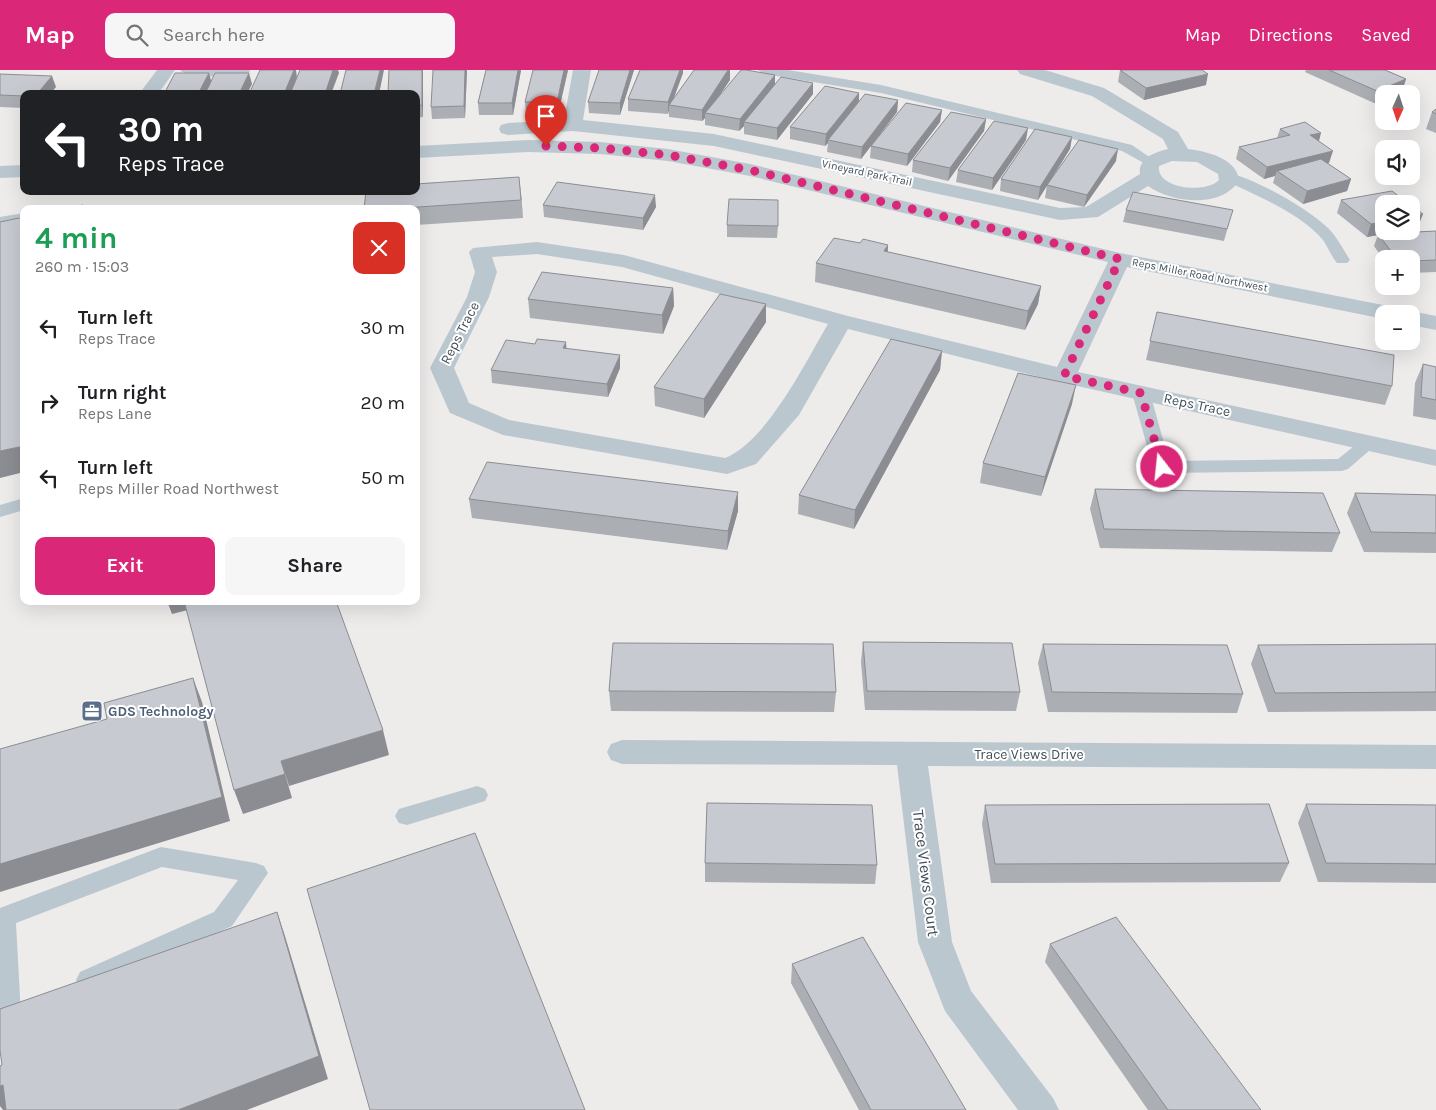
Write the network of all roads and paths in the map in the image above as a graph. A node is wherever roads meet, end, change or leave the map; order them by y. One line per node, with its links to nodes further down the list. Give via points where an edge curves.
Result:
1 (166, 70): 7 (street)
2 (186, 70): 3 (lane, via 230,73)
3 (244, 70)
4 (582, 70): 8 (street)
5 (764, 70): 12 (lane, via 881,89 1127,148)
6 (1026, 70): 11 (street, via 1098,92 1171,136)
7 (151, 90)
8 (573, 125): 9 (street, Vineyard Park Trail); 12 (street, Vineyard Park Trail, via 714,140 1060,214 1091,214)
9 (420, 135)
10 (420, 152): 18 (street, Reps Miller Road Northwest, via 528,146 600,148 668,155 750,170)
11 (1181, 155): 12 (street, Vineyard Park Trail, via 1168,156); 15 (street, Vineyard Park Trail, via 1208,159 1226,170)
12 (1150, 170): 15 (street, via 1165,188 1197,194 1223,188)
13 (20, 171): 14 (street)
14 (0, 172)
15 (1230, 177): 19 (lane, via 1285,205 1314,225 1329,238)
16 (20, 217): 17 (lane)
17 (0, 222)
18 (1120, 259): 20 (street, Reps Miller Road Northwest); 24 (street)
19 (1342, 260)
20 (1375, 310)
21 (1420, 320): 23 (street)
22 (842, 321): 22 (street, Reps Trace, via 790,410 747,458 727,466 503,427 460,408 442,368 478,297 486,272 480,252 537,248 624,261); 24 (street, Reps Trace)
23 (1436, 323)
24 (1064, 376): 25 (street, Reps Trace)
25 (1141, 393): 26 (street, Reps Trace); 26 (lane, via 1162,467 1342,465)
26 (1369, 443): 27 (street, Reps Trace)
27 (1436, 458)
28 (0, 499): 29 (lane)
29 (20, 504)
30 (20, 504): 31 (lane)
31 (0, 511)
32 (622, 752): 33 (street, Trace Views Drive)
33 (911, 754): 34 (street, Trace Views Drive); 40 (street, Trace Views Court, via 935,942 957,1000)
34 (1436, 757)
35 (477, 795): 36 (lane)
36 (407, 816)
37 (67, 990): 39 (lane, via 223,919 256,873 161,857 3,917)
38 (33, 1005): 39 (lane)
39 (4, 1018)
40 (1040, 1110)

